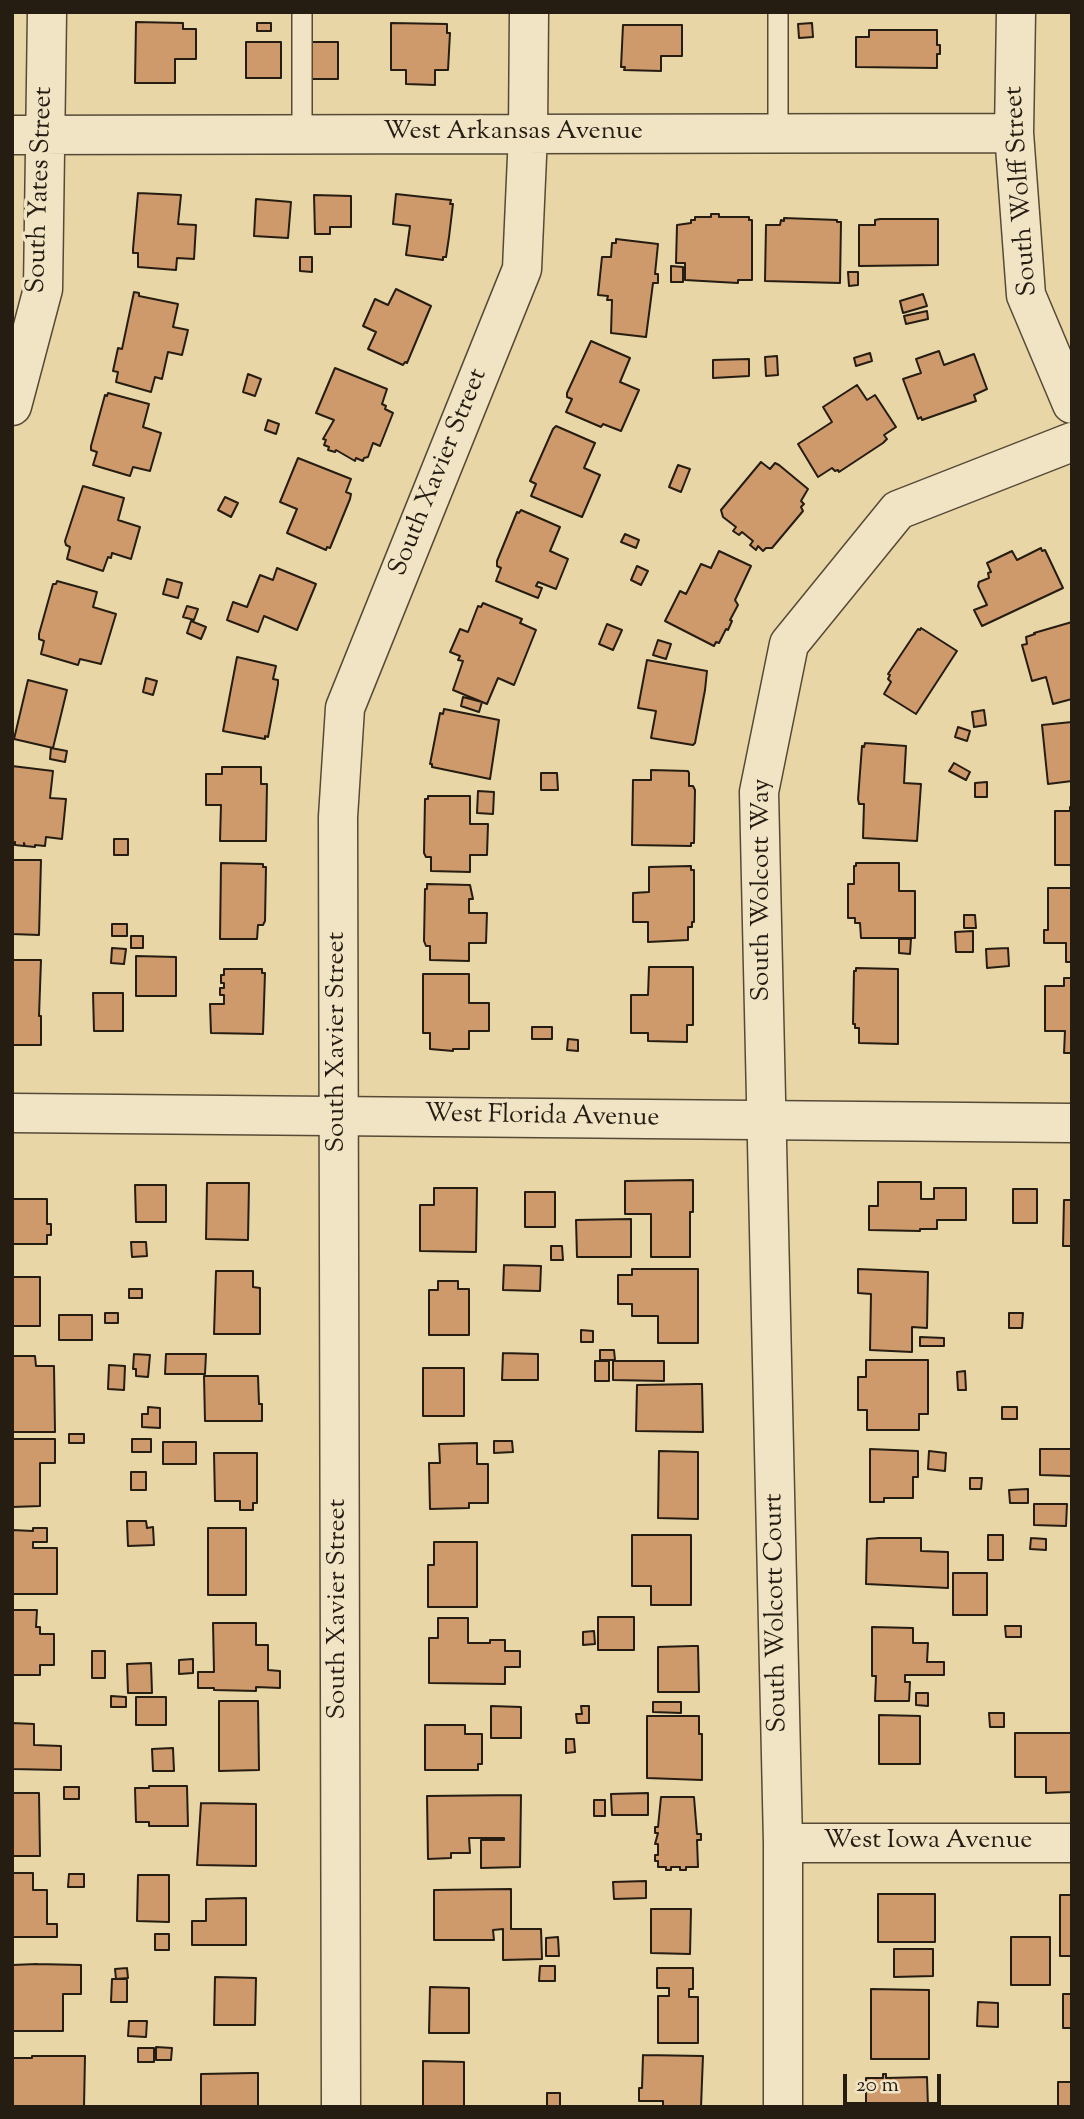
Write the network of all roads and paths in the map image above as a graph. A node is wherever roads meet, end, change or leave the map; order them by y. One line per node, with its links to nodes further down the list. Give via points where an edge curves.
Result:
1 (47, 12): 9 (street, South Yates Street)
2 (302, 12): 10 (lane)
3 (529, 12): 7 (street, South Xavier Street)
4 (778, 12): 8 (lane)
5 (1016, 12): 6 (street, South Wolff Street)
6 (1014, 133): 8 (street, West Arkansas Avenue); 11 (street, South Wolff Street, via 1026,295)
7 (528, 134): 8 (street, West Arkansas Avenue); 10 (street, West Arkansas Avenue); 15 (street, South Xavier Street, via 522,269 345,708 338,817)
8 (778, 134)
9 (29, 135): 10 (street, West Arkansas Avenue); 12 (street, South Yates Street, via 43,289)
10 (302, 135)
11 (1072, 404)
12 (12, 406)
13 (1072, 442): 16 (street, South Wolcott Way, via 898,510 789,644 759,792)
14 (12, 1113): 15 (street, West Florida Avenue)
15 (339, 1116): 16 (street, West Florida Avenue); 20 (street, South Xavier Street)
16 (768, 1120): 17 (street, West Florida Avenue); 18 (street, South Wolcott Court)
17 (1072, 1123)
18 (783, 1843): 19 (street, West Iowa Avenue); 21 (street, South Wolcott Court)
19 (1072, 1843)
20 (341, 2107)
21 (783, 2107)

